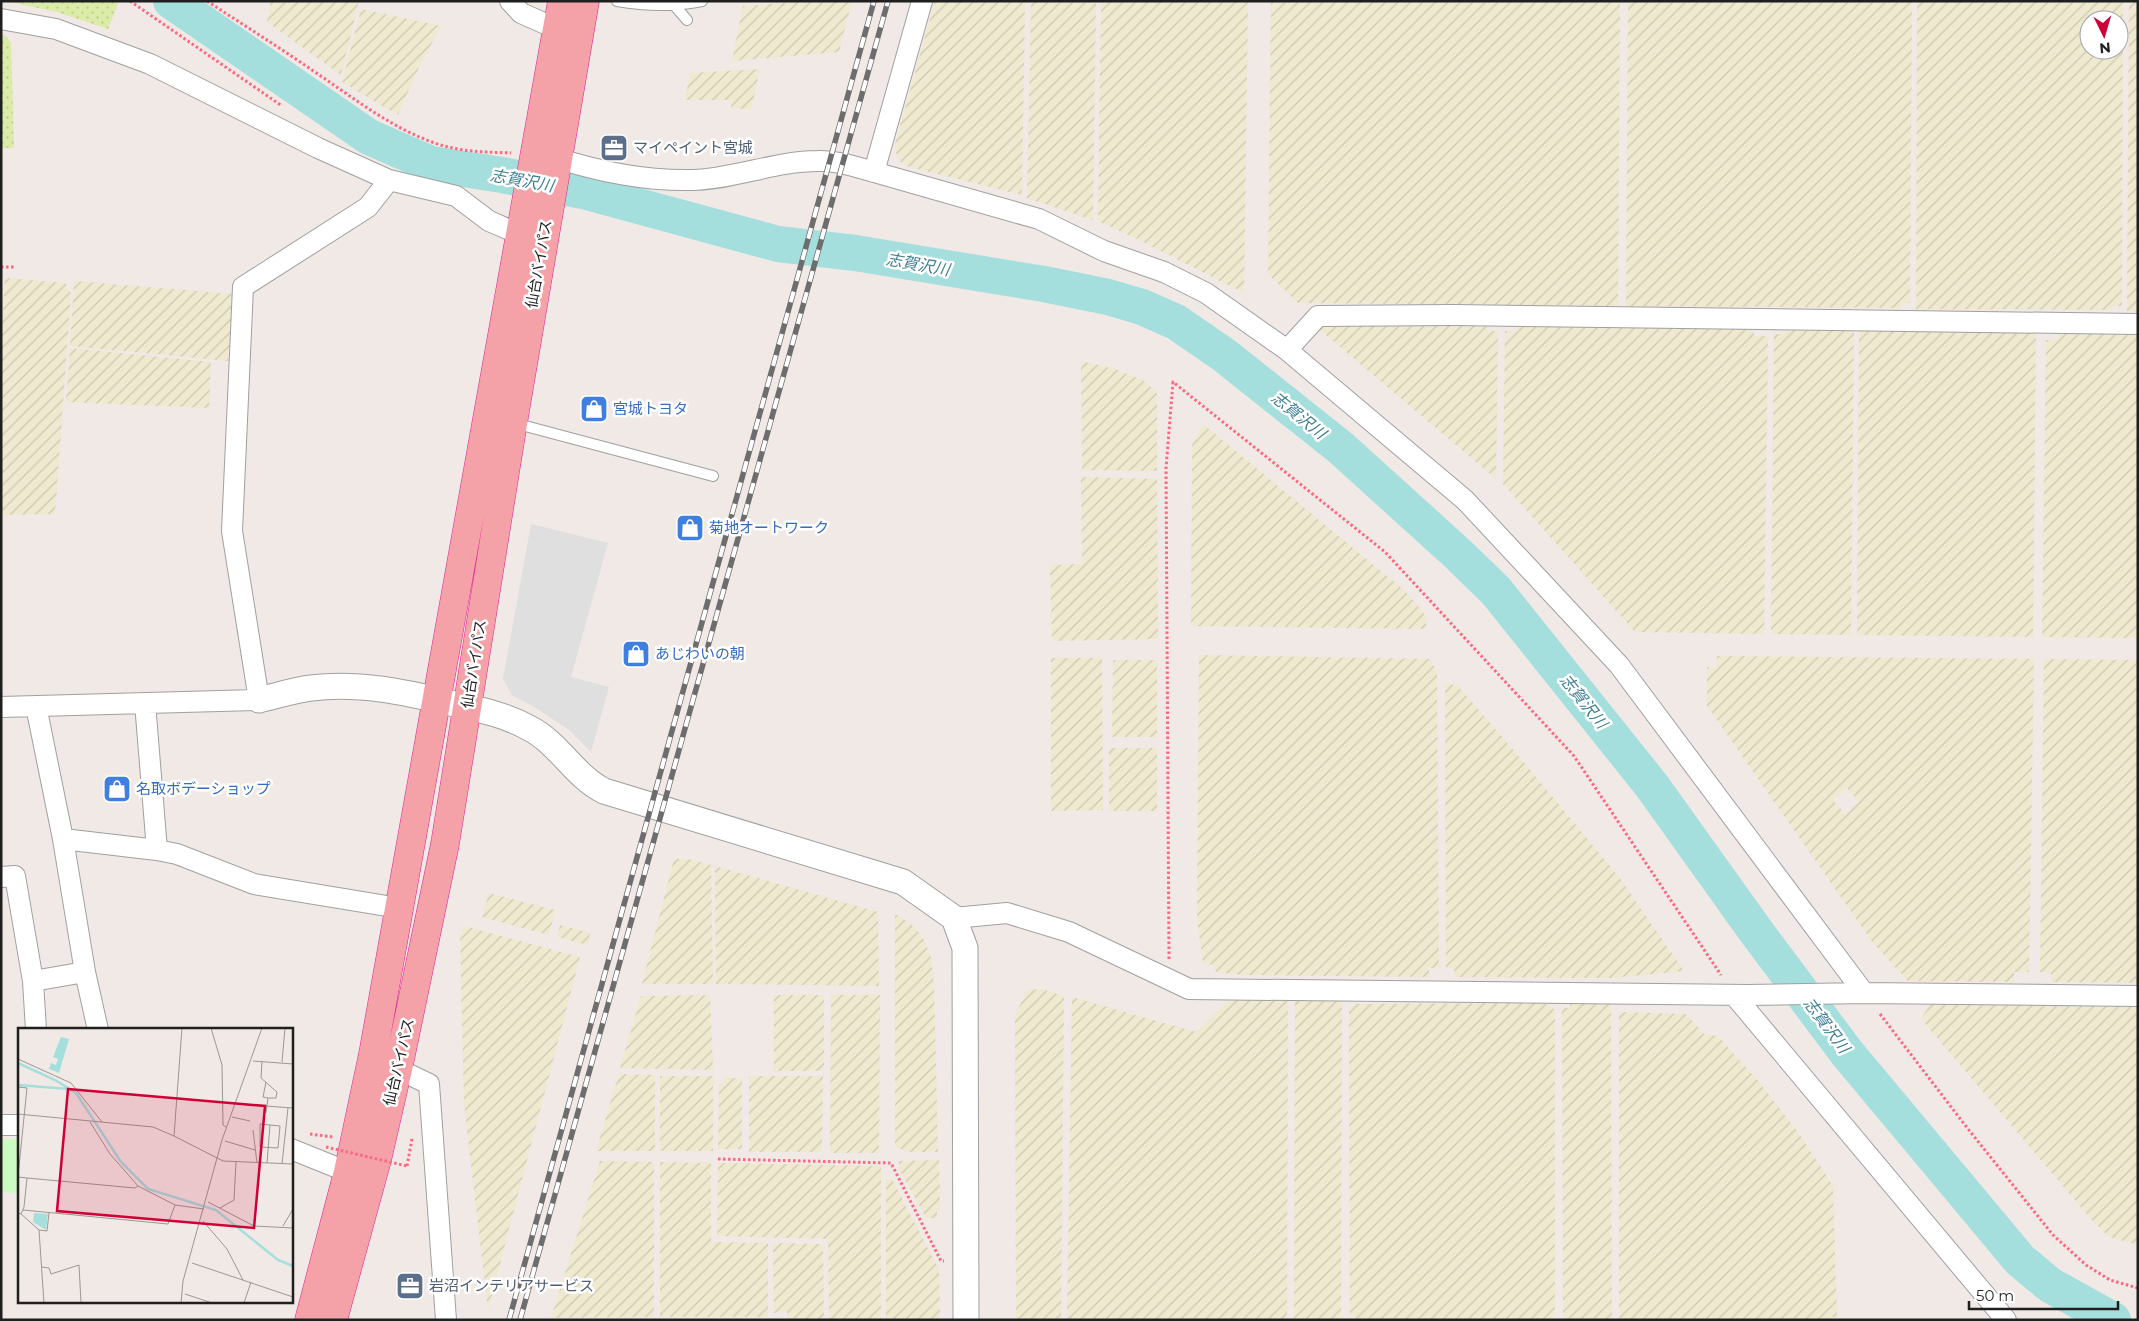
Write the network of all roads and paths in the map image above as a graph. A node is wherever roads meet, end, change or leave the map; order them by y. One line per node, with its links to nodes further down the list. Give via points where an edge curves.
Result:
1 (130, 1): 13 (path)
2 (207, 1): 14 (path, via 400,128 434,143 466,151)
3 (510, 1): 12 (street, via 521,13)
4 (562, 1): 12 (highway, 仙台バイパス)
5 (586, 1): 14 (highway, 仙台バイパス)
6 (617, 1): 9 (lane)
7 (702, 1): 9 (lane)
8 (922, 1): 15 (street)
9 (675, 6): 11 (lane)
10 (1, 18): 16 (street, via 56,29 150,64)
11 (687, 20)
12 (557, 29): 14 (highway, 仙台バイパス)
13 (284, 108)
14 (545, 159): 15 (street, via 672,180 695,180 819,160); 17 (highway, 仙台バイパス)
15 (874, 172): 22 (street, via 1039,219 1104,251 1164,272 1206,293)
16 (389, 180): 18 (street, via 456,196 489,221); 25 (street, via 368,207 243,287 232,531)
17 (537, 204): 18 (highway, 仙台バイパス); 23 (highway, 仙台バイパス)
18 (519, 234): 26 (highway, 仙台バイパス)
19 (1, 267): 20 (path)
20 (16, 268)
21 (2138, 324): 22 (street, via 1318,316)
22 (1287, 350): 39 (street, via 1464,500 1619,665)
23 (513, 423): 24 (lane); 30 (highway, 仙台バイパス)
24 (713, 476)
25 (259, 700): 26 (street, via 311,688 364,687); 27 (street)
26 (436, 700): 30 (street); 34 (highway, 仙台バイパス)
27 (145, 703): 28 (street); 32 (street)
28 (36, 706): 29 (street); 31 (street)
29 (1, 707)
30 (467, 707): 35 (street, via 495,713 530,728 560,752 593,786 604,791 903,882); 44 (highway, 仙台バイパス, via 443,854)
31 (63, 839): 32 (street); 36 (street)
32 (157, 850): 34 (street, via 177,854 254,884)
33 (1, 877): 38 (street, via 15,876)
34 (399, 908): 51 (highway, 仙台バイパス, via 374,1054)
35 (954, 918): 37 (street, via 1008,913 1069,932); 52 (street, via 965,948)
36 (86, 972): 38 (street); 43 (street)
37 (1169, 980): 40 (street, via 1189,989); 40 (path, via 1166,468 1172,382 1385,552 1574,756)
38 (33, 981): 42 (street)
39 (1859, 993): 40 (street); 41 (street); 53 (path, via 2054,1235 2086,1265 2110,1280)
40 (1740, 995): 58 (street)
41 (2138, 996)
42 (36, 1028)
43 (98, 1028)
44 (398, 1069): 55 (highway, 仙台バイパス); 56 (street, via 429,1084)
45 (1, 1125): 46 (street)
46 (18, 1125)
47 (326, 1147): 50 (path, bridge)
48 (292, 1150): 51 (street)
49 (718, 1159): 52 (path, via 891,1163 940,1261)
50 (406, 1166)
51 (348, 1172): 54 (highway, 仙台バイパス)
52 (966, 1262): 57 (street)
53 (2138, 1288)
54 (309, 1320)
55 (333, 1320)
56 (446, 1320)
57 (966, 1320)
58 (2006, 1320)

